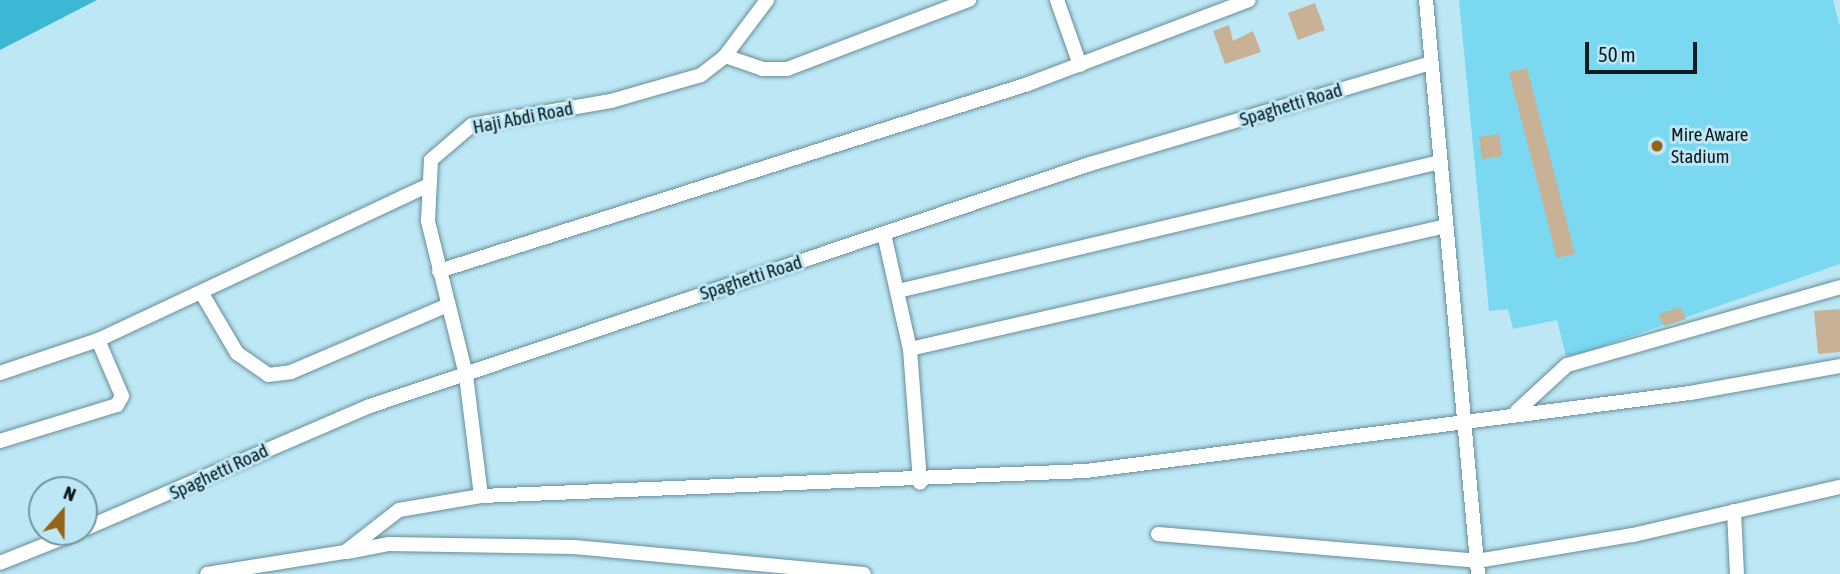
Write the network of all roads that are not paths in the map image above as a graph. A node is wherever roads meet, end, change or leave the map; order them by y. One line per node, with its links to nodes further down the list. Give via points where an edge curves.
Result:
1 (767, 0): 6 (street, Haji Abdi Road)
2 (969, 0): 6 (street, via 788,69 762,69)
3 (1057, 0): 8 (street)
4 (1249, 0): 8 (street)
5 (1426, 0): 7 (street)
6 (725, 56): 10 (street, Haji Abdi Road, via 701,75 663,88 472,125 430,160)
7 (1431, 63): 9 (street); 12 (street, Spaghetti Road, via 1090,164)
8 (1080, 65): 13 (street)
9 (1440, 162): 11 (street); 15 (street)
10 (425, 187): 13 (street, Haji Abdi Road); 16 (street)
11 (1446, 226): 19 (street); 24 (street)
12 (884, 234): 15 (street); 22 (street, Spaghetti Road)
13 (439, 271): 17 (street, Haji Abdi Road)
14 (1840, 287): 23 (street, via 1567,365)
15 (898, 291): 19 (street)
16 (201, 292): 17 (street, via 237,354 268,375 291,372); 18 (street)
17 (448, 304): 22 (street, Haji Abdi Road)
18 (98, 340): 21 (street); 25 (street, via 122,396 117,405)
19 (910, 349): 26 (street)
20 (1840, 366): 23 (street, via 1689,393)
21 (0, 373)
22 (466, 376): 28 (street, Haji Abdi Road); 30 (street, Spaghetti Road, via 316,426)
23 (1517, 411): 24 (street)
24 (1464, 418): 26 (street, via 1086,471); 35 (street)
25 (0, 442)
26 (920, 483): 28 (street)
27 (1840, 487): 29 (street)
28 (481, 496): 33 (street, via 399,510)
29 (1734, 511): 35 (street); 38 (street)
30 (98, 523)
31 (1158, 534): 35 (street)
32 (43, 546): 34 (street)
33 (345, 552): 36 (street); 37 (street, via 389,544 574,547)
34 (0, 563)
35 (1478, 568)
36 (207, 574)
37 (864, 574)
38 (1737, 574)

